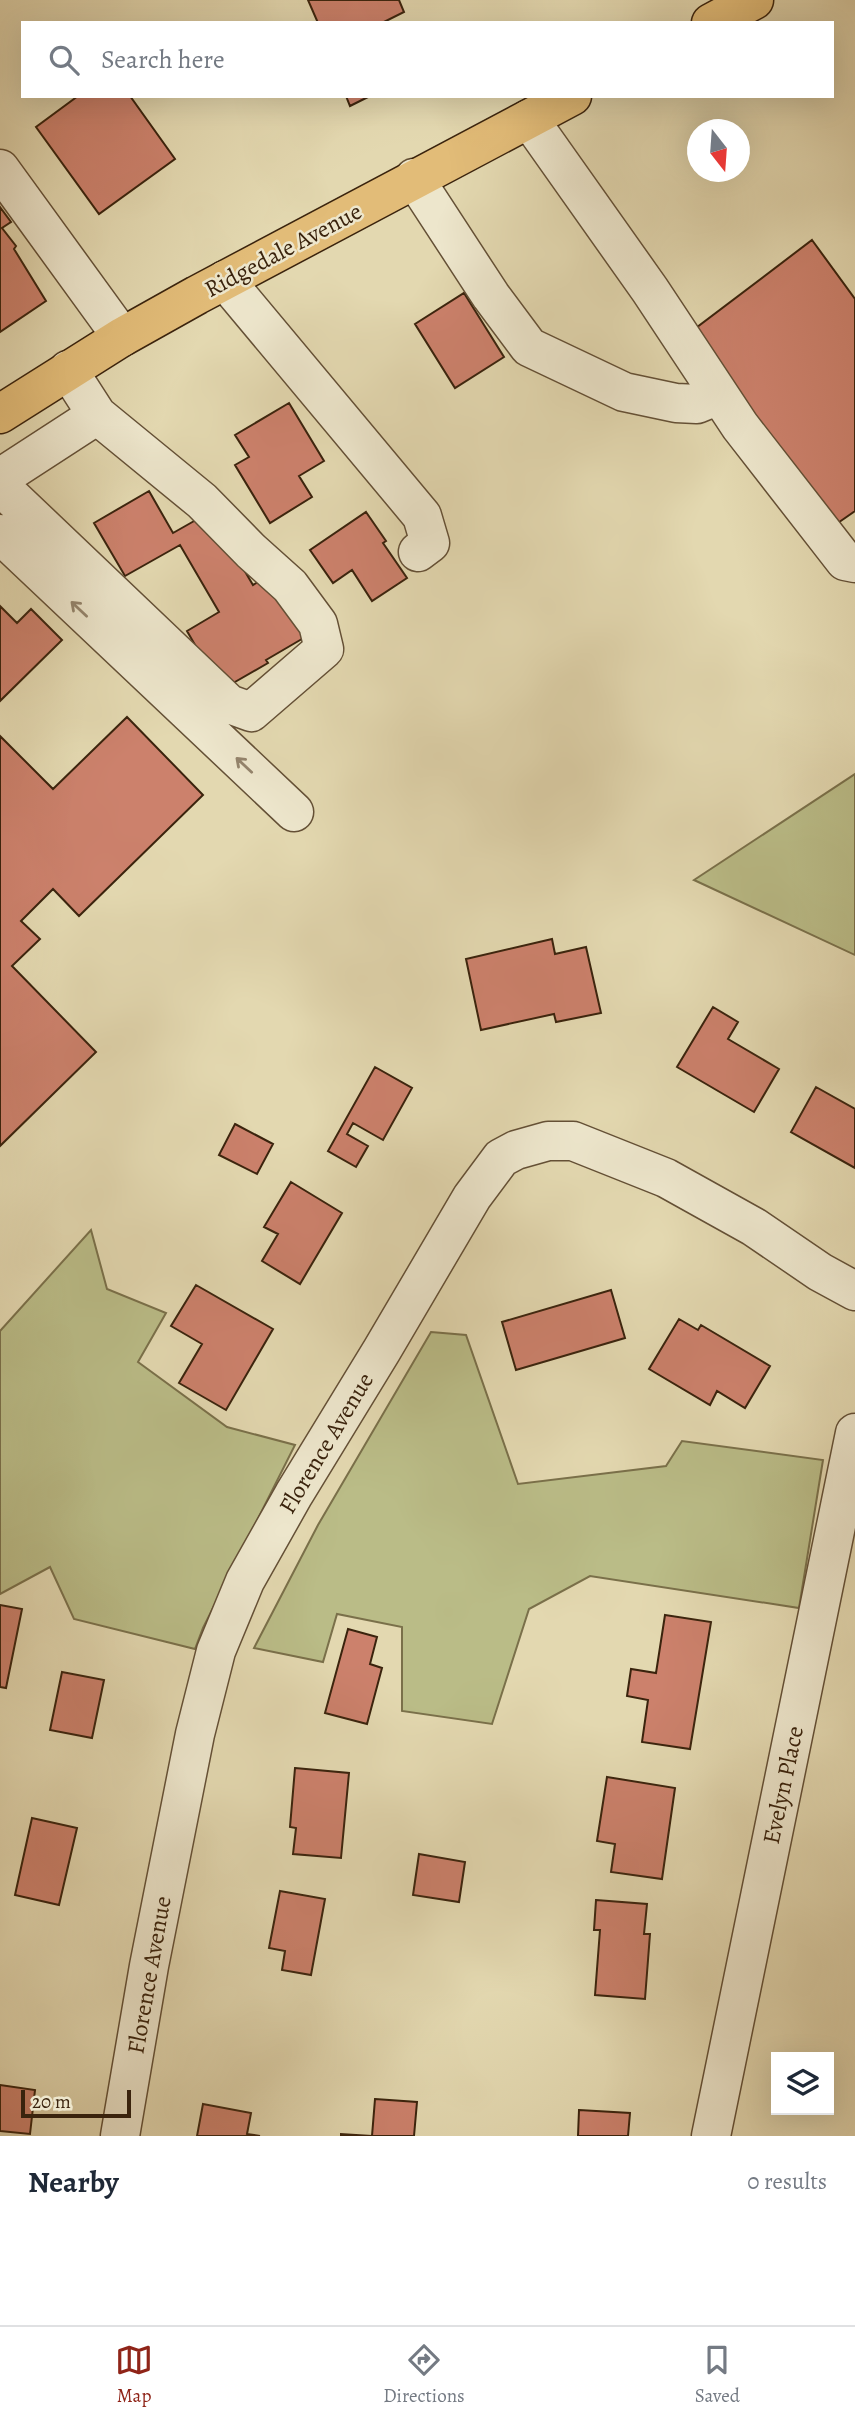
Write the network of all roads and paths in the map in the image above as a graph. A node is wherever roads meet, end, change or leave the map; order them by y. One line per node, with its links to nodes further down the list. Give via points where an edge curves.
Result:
1 (754, 0): 2 (main road)
2 (715, 21)
3 (568, 98): 4 (main road, Ridgedale Avenue)
4 (529, 119): 6 (main road, Ridgedale Avenue); 10 (street)
5 (0, 169): 8 (street)
6 (414, 178): 7 (main road, Ridgedale Avenue); 10 (street, via 529,346 624,392 697,404)
7 (225, 280): 8 (main road, Ridgedale Avenue); 16 (street, via 422,516 430,542)
8 (122, 337): 9 (main road, Ridgedale Avenue)
9 (68, 370): 11 (main road, Ridgedale Avenue); 12 (street)
10 (719, 395): 17 (street, via 845,562)
11 (0, 414)
12 (97, 415): 13 (street); 14 (street, via 202,501 290,586 318,624 324,649 251,712 229,704)
13 (0, 478)
14 (0, 486)
15 (0, 534): 18 (street, one-way to 15)
16 (418, 552)
17 (855, 563)
18 (294, 812)
19 (855, 1291): 21 (street, Florence Avenue, via 666,1178 573,1141 548,1141 501,1158 472,1197 294,1494 245,1581 216,1651 195,1734)
20 (855, 1433): 22 (street, Evelyn Place)
21 (120, 2136)
22 (711, 2136)

